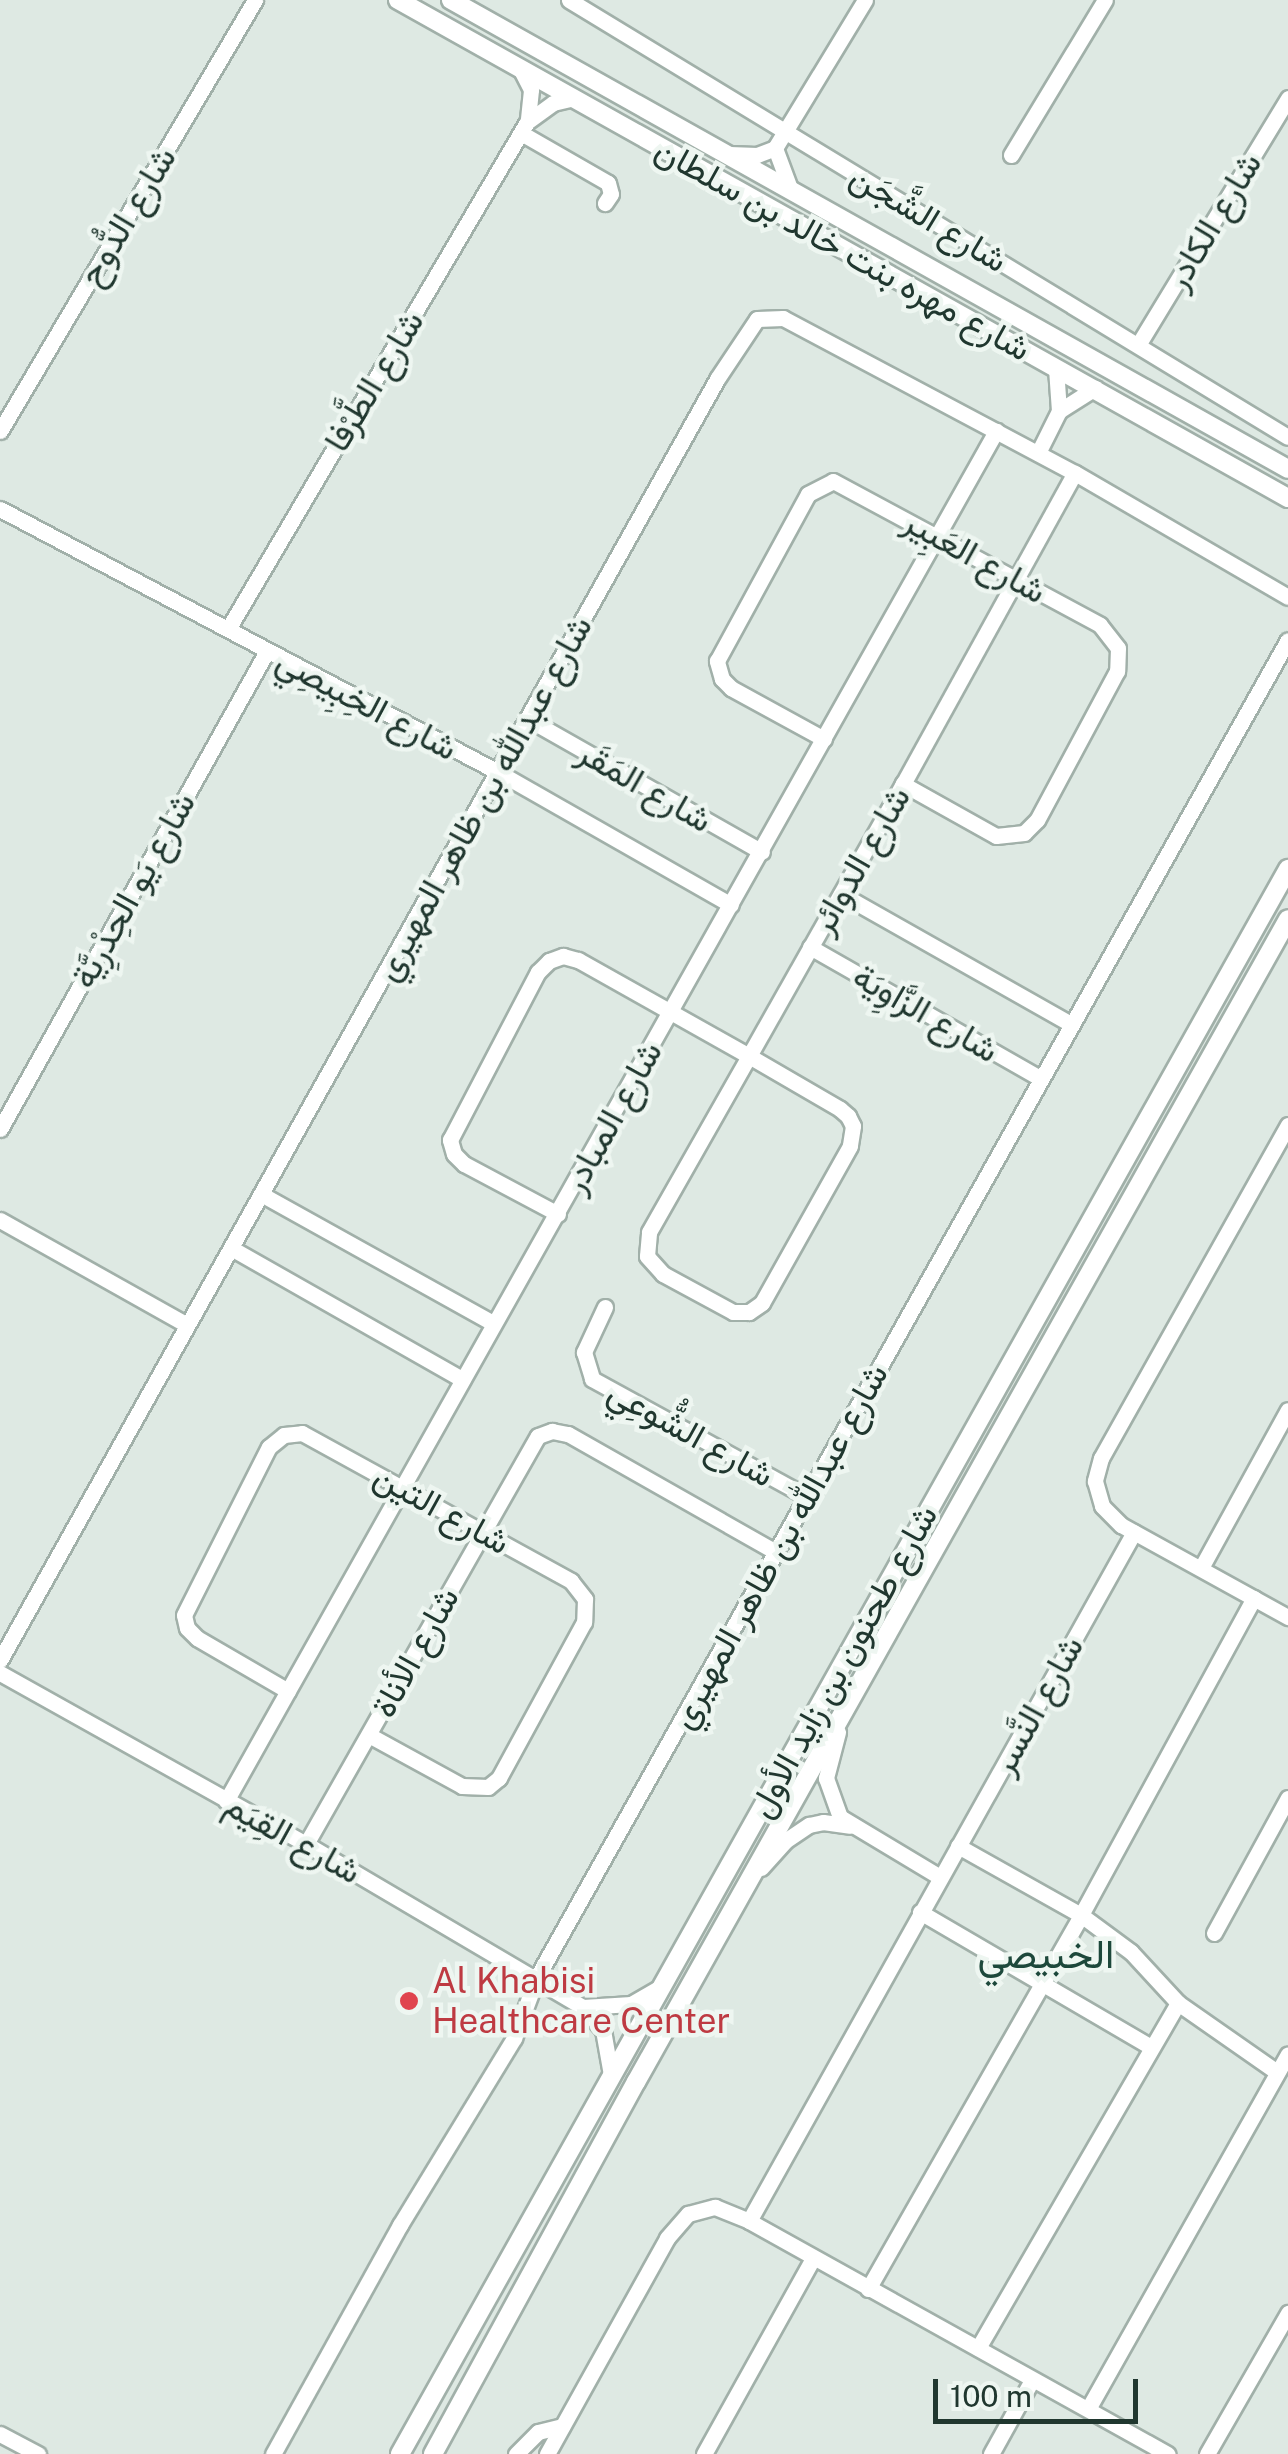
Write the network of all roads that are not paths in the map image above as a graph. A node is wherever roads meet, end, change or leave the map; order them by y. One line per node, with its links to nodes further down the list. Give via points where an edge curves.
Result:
1 (255, 0): 21 (street, شارع الدُّوح)
2 (398, 0): 7 (street, شارع مهره بنت خالد بن سلطان)
3 (451, 0): 13 (street, شارع مهره بنت خالد بن سلطان)
4 (569, 0): 11 (street, شارع الشَّجَن)
5 (866, 0): 11 (street)
6 (1105, 0): 14 (street)
7 (521, 70): 8 (street, شارع مهره بنت خالد بن سلطان); 10 (street, via 532,101)
8 (574, 98): 10 (street, via 553,103); 18 (street, شارع مهره بنت خالد بن سلطان)
9 (1288, 98): 17 (street, شارع الكادر)
10 (524, 128): 16 (street, via 608,183); 32 (street, شارع الطَّرْفا)
11 (785, 131): 12 (street); 17 (street, شارع الشَّجَن)
12 (775, 148): 13 (street); 15 (street)
13 (722, 154): 15 (street, شارع مهره بنت خالد بن سلطان)
14 (1011, 154)
15 (790, 191): 25 (street, شارع مهره بنت خالد بن سلطان)
16 (605, 204)
17 (1138, 345): 23 (street, شارع الشَّجَن)
18 (1056, 368): 19 (street, شارع مهره بنت خالد بن سلطان); 20 (street)
19 (1095, 388): 20 (street); 27 (street, شارع مهره بنت خالد بن سلطان)
20 (1059, 411): 24 (street)
21 (0, 431)
22 (996, 431): 24 (street, شارع عبدالله بن ظاهر المهيري); 29 (street, شارع المبادر); 35 (street, شارع عبدالله بن ظاهر المهيري, via 783,318 757,319 717,378)
23 (1288, 438)
24 (1038, 453): 26 (street, شارع عبدالله بن ظاهر المهيري)
25 (1288, 469)
26 (1074, 473): 30 (street, شارع الدوائر); 31 (street, شارع عبدالله بن ظاهر المهيري)
27 (1288, 498)
28 (0, 509): 32 (street, شارع الخِبِيصِي)
29 (938, 534): 30 (street, شارع العَبِير); 36 (street, شارع المبادر); 36 (street, شارع العَبِير, via 842,482 823,482 808,494 717,661 731,688)
30 (1018, 579): 38 (street, شارع الدوائر); 38 (street, شارع العَبِير, via 1106,629 1119,656 1037,820 1024,833 996,836)
31 (1288, 597)
32 (228, 629): 34 (street, شارع الخِبِيصِي)
33 (1288, 640): 46 (street, شارع عبدالله بن ظاهر المهيري)
34 (266, 651): 37 (street, شارع الخِبِيصِي); 50 (street, شارع يَو الحِدْرِيَّة)
35 (528, 720): 37 (street, شارع عبدالله بن ظاهر المهيري); 39 (street, شارع المَقَر)
36 (824, 738): 39 (street, شارع المبادر)
37 (498, 772): 42 (street, شارع الخِبِيصِي); 51 (street, شارع عبدالله بن ظاهر المهيري)
38 (903, 784): 41 (street, شارع الدوائر)
39 (762, 852): 42 (street, شارع المبادر)
40 (1288, 869): 85 (street, شارع طحنون بن زايد الأول)
41 (840, 894): 44 (street, شارع الدوائر); 46 (street)
42 (731, 905): 45 (street, شارع المبادر)
43 (1288, 920): 71 (street, شارع طحنون بن زايد الأول)
44 (810, 947): 47 (street, شارع الدوائر); 48 (street, شارع الزَّاوِيَة)
45 (670, 1012): 47 (street); 52 (street, شارع المبادر); 52 (street, via 571,957 549,960 538,972 450,1140 464,1164)
46 (1071, 1024): 48 (street, شارع عبدالله بن ظاهر المهيري)
47 (748, 1056): 47 (street, شارع الدوائر, via 840,1109 852,1126 850,1146 756,1309 733,1312 663,1274 645,1248)
48 (1041, 1079): 61 (street, شارع عبدالله بن ظاهر المهيري)
49 (1288, 1125): 63 (street, via 1096,1469 1102,1506)
50 (0, 1128)
51 (261, 1194): 54 (street, شارع عبدالله بن ظاهر المهيري); 56 (street)
52 (558, 1214): 56 (street, شارع المبادر)
53 (0, 1220): 57 (street)
54 (231, 1248): 57 (street, شارع عبدالله بن ظاهر المهيري); 58 (street)
55 (605, 1308): 61 (street, شارع الشُّوعِي, via 584,1352 592,1378)
56 (493, 1323): 58 (street, شارع المبادر)
57 (187, 1325): 68 (street, شارع عبدالله بن ظاهر المهيري)
58 (462, 1378): 60 (street, شارع المبادر)
59 (1288, 1410): 65 (street)
60 (403, 1487): 62 (street, شارع التين); 70 (street, شارع المبادر); 70 (street, شارع التين, via 311,1436 293,1433 270,1447 184,1615 197,1638)
61 (806, 1496): 64 (street, شارع عبدالله بن ظاهر المهيري)
62 (482, 1532): 64 (street, شارع الأناة, via 532,1441 560,1431); 72 (street, شارع الأناة); 72 (street, شارع التين, via 571,1582 586,1608 499,1778 472,1790)
63 (1134, 1532): 65 (street); 77 (street, شارع النَّسر)
64 (776, 1552): 83 (street, شارع عبدالله بن ظاهر المهيري)
65 (1201, 1568): 66 (street)
66 (1254, 1598): 67 (street); 81 (street)
67 (1288, 1617)
68 (0, 1660)
69 (0, 1673): 74 (street, شارع القِيَم)
70 (288, 1690): 74 (street, شارع المبادر)
71 (843, 1714): 75 (street, via 826,1778 832,1806); 79 (street, شارع طحنون بن زايد الأول)
72 (368, 1735): 76 (street, شارع الأناة)
73 (1288, 1798): 82 (street)
74 (226, 1801): 76 (street, شارع القِيَم)
75 (851, 1826): 78 (street); 79 (street, via 823,1822 796,1831)
76 (306, 1844): 83 (street, شارع القِيَم)
77 (958, 1846): 78 (street, شارع النَّسر); 81 (street)
78 (940, 1877): 80 (street, شارع النَّسر)
79 (752, 1879): 105 (street, شارع طحنون بن زايد الأول)
80 (920, 1912): 84 (street); 92 (street, شارع النَّسر)
81 (1081, 1915): 84 (street); 86 (street, via 1131,1952)
82 (1214, 1933)
83 (537, 1977): 87 (street, شارع القِيَم); 103 (street, شارع عبدالله بن ظاهر المهيري, via 514,2038)
84 (1042, 1984): 88 (street); 94 (street)
85 (660, 1988): 87 (street, via 632,2004); 91 (street, شارع طحنون بن زايد الأول)
86 (1178, 2004): 88 (street); 90 (street)
87 (583, 2007): 91 (street, شارع القِيَم, via 604,2030)
88 (1151, 2048): 96 (street)
89 (1288, 2054): 90 (street)
90 (1278, 2072): 98 (street)
91 (612, 2075): 104 (street, شارع طحنون بن زايد الأول)
92 (749, 2221): 93 (street); 99 (street, via 715,2207 678,2223)
93 (812, 2258): 94 (street); 108 (street)
94 (868, 2289): 96 (street)
95 (1288, 2312): 111 (street)
96 (978, 2348): 97 (street)
97 (1032, 2380): 98 (street); 109 (street)
98 (1088, 2409): 101 (street)
99 (562, 2426): 106 (street, via 538,2432); 107 (street)
100 (0, 2434): 102 (street)
101 (1139, 2448): 110 (street)
102 (38, 2454)
103 (273, 2454)
104 (400, 2454)
105 (433, 2454)
106 (516, 2454)
107 (547, 2454)
108 (704, 2454)
109 (991, 2454)
110 (1166, 2454)
111 (1207, 2454)

